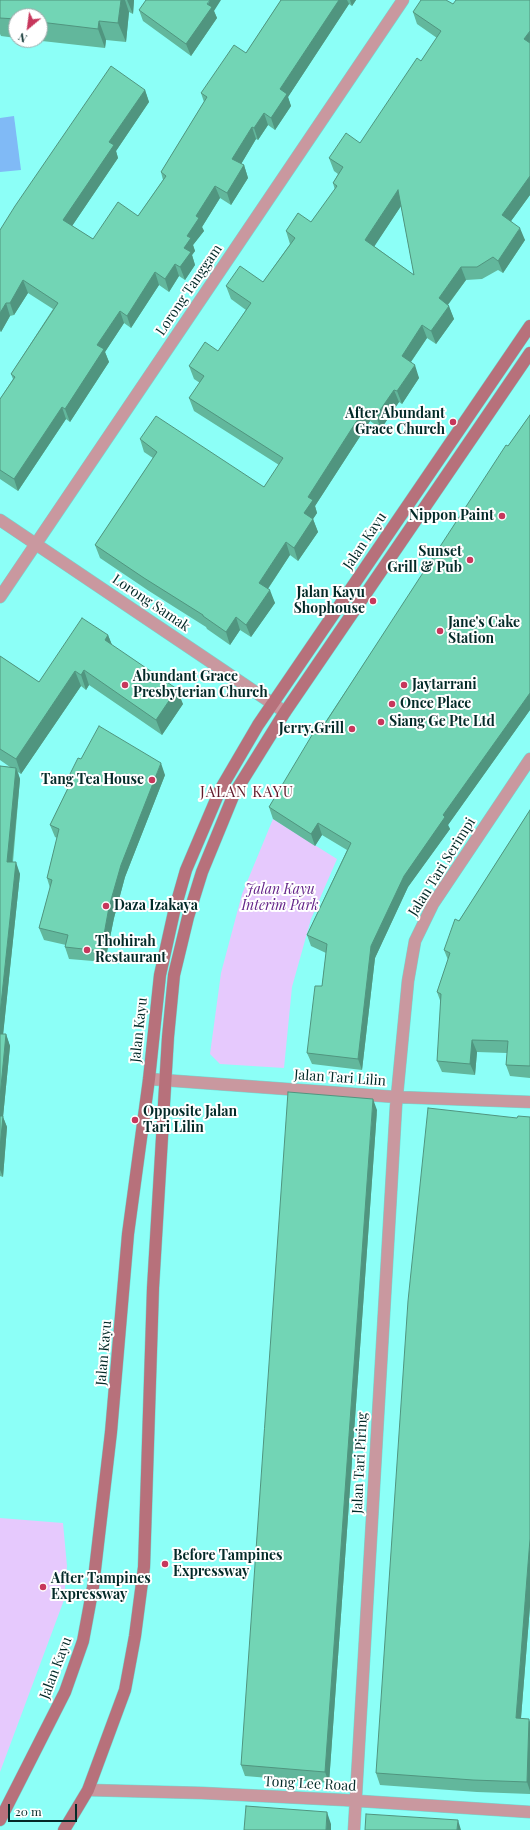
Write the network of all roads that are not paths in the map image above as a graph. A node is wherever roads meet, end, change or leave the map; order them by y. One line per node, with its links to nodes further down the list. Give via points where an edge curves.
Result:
1 (403, 0): 5 (street, Lorong Tanggam)
2 (530, 326): 7 (main road, Jalan Kayu)
3 (530, 353): 8 (main road)
4 (0, 520): 5 (street, Lorong Samak)
5 (36, 544): 6 (street, Lorong Tanggam); 7 (street, Lorong Samak)
6 (0, 598)
7 (272, 705): 8 (street, Lorong Samak); 10 (main road, Jalan Kayu, via 220,790 186,870 160,975)
8 (285, 712): 11 (main road, via 234,794 202,872 174,975)
9 (530, 759): 12 (street, Jalan Tari Serimpi, via 433,904 415,940 408,981)
10 (149, 1079): 11 (street, Jalan Tari Lilin); 17 (main road, Jalan Kayu, via 128,1234 116,1390 93,1587 83,1641 65,1692)
11 (165, 1080): 12 (street, Jalan Tari Lilin); 14 (main road, via 153,1288 144,1567 125,1690)
12 (396, 1097): 13 (street, Jalan Tari Lilin); 15 (street, Jalan Tari Piring)
13 (530, 1102)
14 (88, 1790): 15 (street, Tong Lee Road); 18 (main road)
15 (356, 1801): 16 (street, Tong Lee Road); 19 (street, Jalan Tari Piring)
16 (530, 1812)
17 (0, 1820)
18 (64, 1830)
19 (354, 1830)

